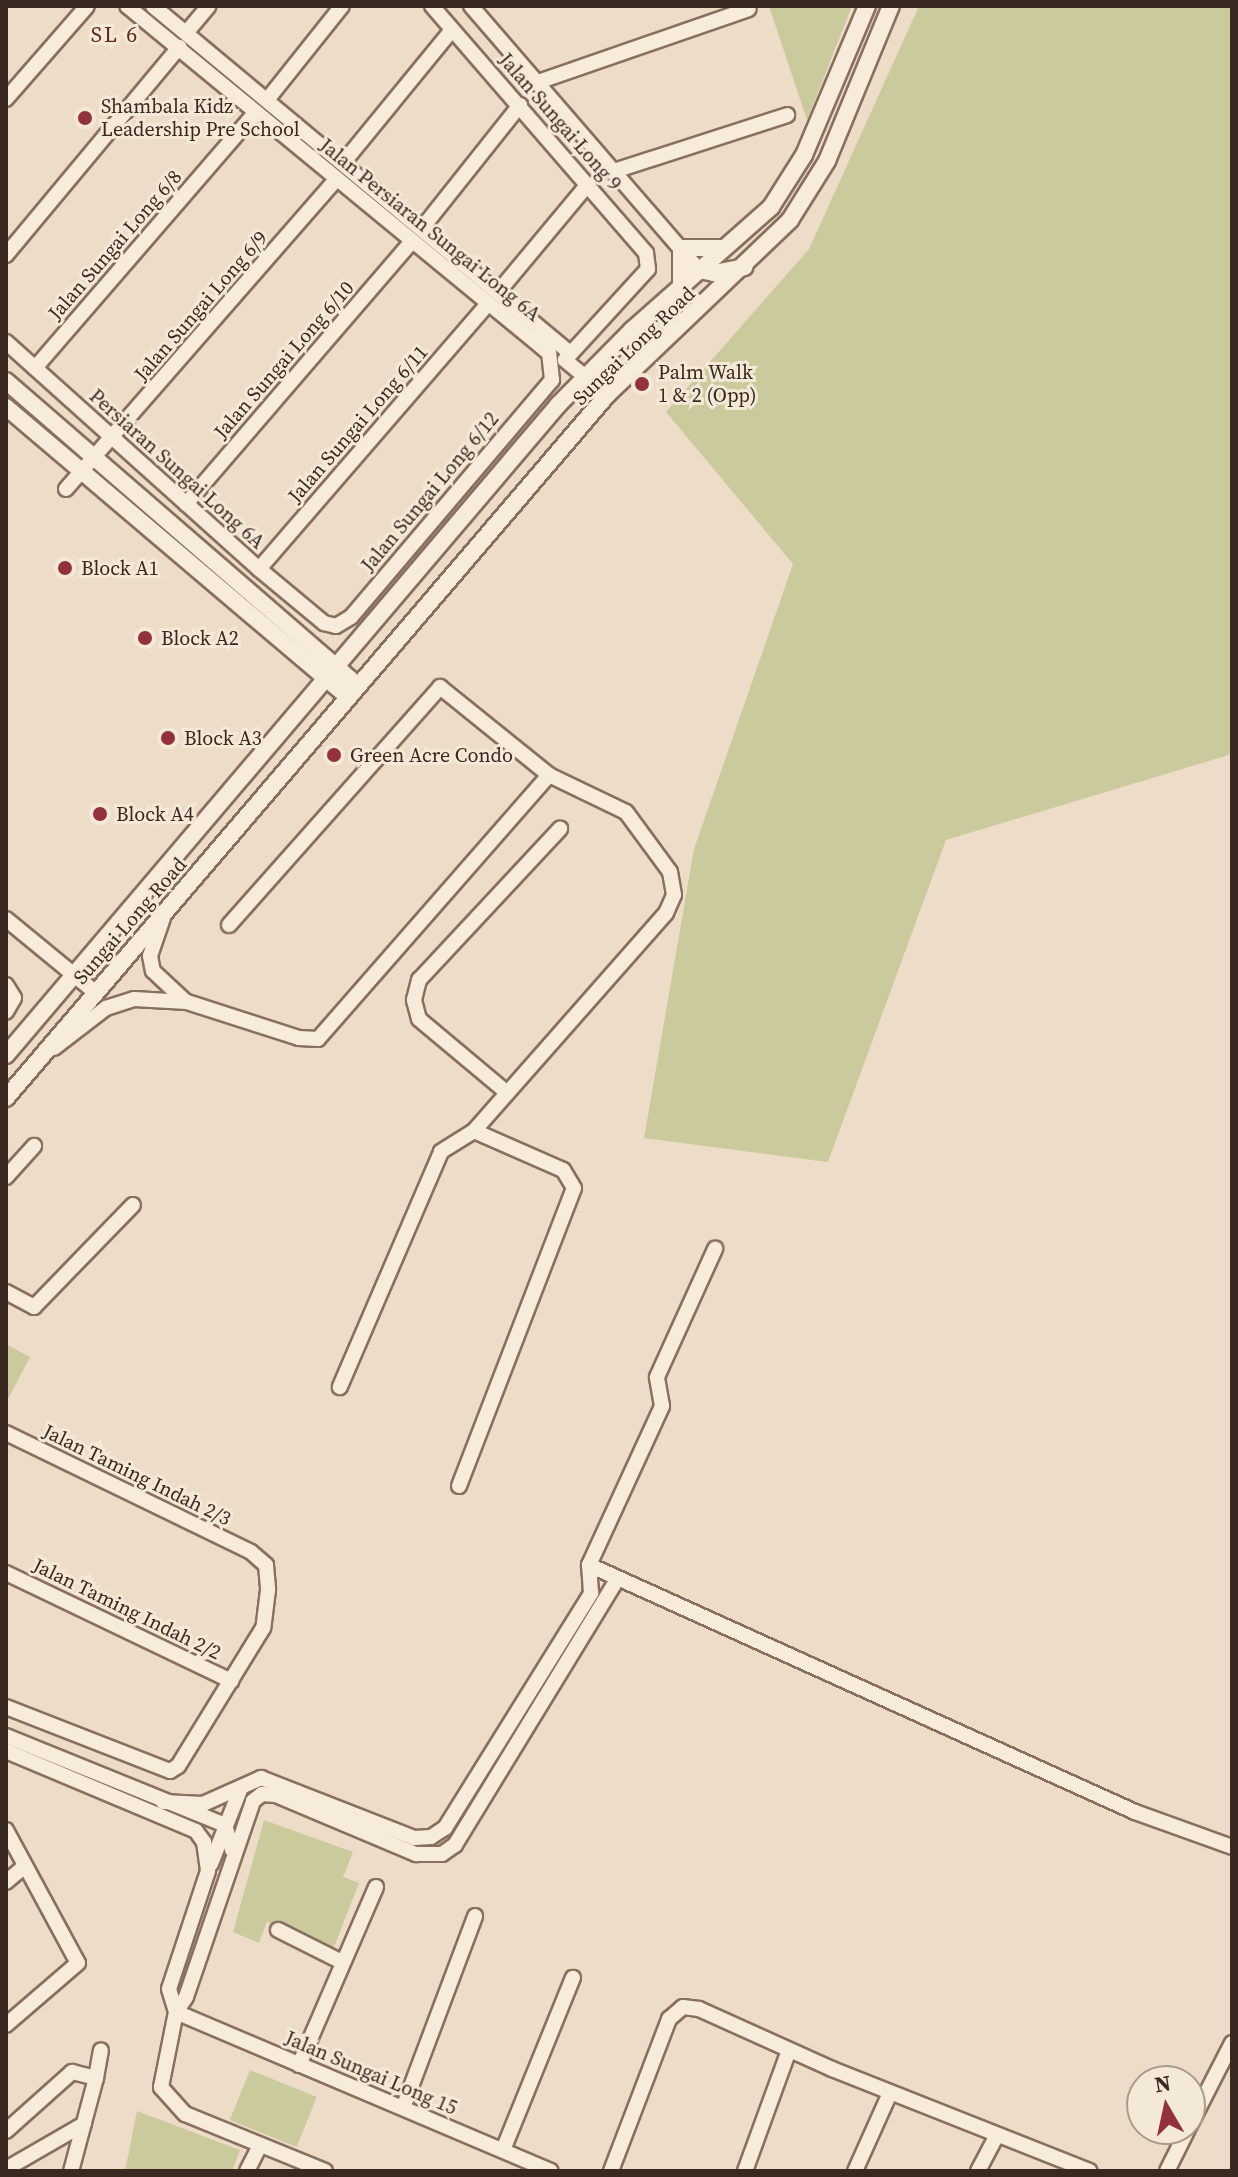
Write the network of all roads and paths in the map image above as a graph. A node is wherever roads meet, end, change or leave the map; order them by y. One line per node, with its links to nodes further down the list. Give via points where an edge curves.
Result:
1 (87, 6): 14 (street)
2 (127, 6): 12 (street, Jalan Persiaran Sungai Long 6A)
3 (153, 6): 12 (street)
4 (209, 6): 12 (street)
5 (342, 6): 15 (street)
6 (432, 6): 11 (street, Jalan Sungai Long 9)
7 (471, 6): 13 (street)
8 (867, 6): 26 (street, Sungai Long Road, via 788,186)
9 (891, 6): 28 (street, Sungai Long Road, via 827,161 790,220)
10 (749, 9): 13 (street)
11 (452, 30): 16 (street, Jalan Sungai Long 9); 19 (street)
12 (182, 40): 15 (street); 17 (street, Jalan Persiaran Sungai Long 6A); 27 (street)
13 (535, 83): 20 (street)
14 (6, 99)
15 (267, 100): 19 (street)
16 (520, 105): 22 (street, Jalan Sungai Long 9); 23 (street)
17 (256, 112): 21 (street, Jalan Persiaran Sungai Long 6A); 37 (street, Jalan Sungai Long 6/8)
18 (787, 115): 20 (street)
19 (343, 163): 23 (street)
20 (614, 171): 25 (street)
21 (336, 180): 24 (street, Jalan Persiaran Sungai Long 6A); 42 (street, Jalan Sungai Long 6/9)
22 (588, 184): 31 (street); 35 (street, Jalan Sungai Long 9, via 646,253 648,269)
23 (423, 227): 31 (street)
24 (412, 241): 32 (street, Jalan Persiaran Sungai Long 6A); 46 (street, Jalan Sungai Long 6/10)
25 (681, 248): 26 (street); 29 (street); 30 (street)
26 (724, 248): 29 (street, Sungai Long Road)
27 (6, 255)
28 (744, 267): 29 (street); 33 (street, Sungai Long Road)
29 (699, 270): 30 (street, Sungai Long Road); 33 (street, via 703,289)
30 (681, 287): 38 (street, Sungai Long Road)
31 (499, 291): 35 (street)
32 (487, 305): 36 (street, Jalan Persiaran Sungai Long 6A, via 549,353); 47 (street, Jalan Sungai Long 6/11)
33 (696, 314): 40 (street, Sungai Long Road)
34 (6, 342): 37 (street, Persiaran Sungai Long 6A)
35 (570, 353): 38 (street, via 565,360)
36 (554, 367): 50 (street, Jalan Sungai Long 6/12, via 552,380 351,617 336,626)
37 (35, 368): 42 (street, Persiaran Sungai Long 6A)
38 (585, 376): 40 (street); 48 (street, Sungai Long Road)
39 (6, 381): 43 (street)
40 (607, 395): 49 (street, Sungai Long Road)
41 (6, 407): 44 (street)
42 (112, 438): 43 (street, Jalan Sungai Long 6/9); 46 (street, Persiaran Sungai Long 6A)
43 (93, 455): 44 (street, Jalan Sungai Long 6/9); 51 (street)
44 (81, 471): 45 (street, Jalan Sungai Long 6/9); 51 (street)
45 (66, 489)
46 (186, 504): 47 (street, Persiaran Sungai Long 6A)
47 (259, 569): 50 (street, Persiaran Sungai Long 6A)
48 (396, 598): 49 (street); 51 (street, Sungai Long Road)
49 (418, 616): 52 (street, Sungai Long Road)
50 (324, 623)
51 (331, 672): 52 (street); 58 (street, Sungai Long Road)
52 (353, 691): 55 (street, Sungai Long Road)
53 (549, 775): 57 (street, via 440,687); 61 (street, via 318,1039 299,1038); 65 (street, via 626,812 662,854 674,895 666,913)
54 (560, 829): 65 (street, via 419,980 414,1000 419,1019)
55 (166, 910): 60 (street, Sungai Long Road); 61 (street, via 150,956 153,971)
56 (6, 919): 58 (street)
57 (229, 925)
58 (75, 976): 60 (street); 63 (street, Sungai Long Road)
59 (6, 985): 62 (street, via 14,998)
60 (95, 992): 64 (street, Sungai Long Road)
61 (187, 1002): 64 (street, via 134,999 106,1008)
62 (6, 1012)
63 (6, 1055)
64 (40, 1057): 66 (street, Sungai Long Road)
65 (505, 1091): 67 (street)
66 (7, 1097)
67 (474, 1131): 73 (street, via 441,1152); 75 (street, via 563,1170 574,1188)
68 (34, 1146): 69 (street)
69 (6, 1177)
70 (133, 1205): 72 (street, via 34,1307)
71 (715, 1249): 76 (street, via 657,1377 662,1406)
72 (6, 1292)
73 (340, 1387)
74 (6, 1433): 79 (street, Jalan Taming Indah 2/3, via 251,1552 266,1565 263,1628)
75 (459, 1486)
76 (589, 1565): 78 (street); 83 (street, via 591,1593 445,1828 431,1837 414,1838 269,1780 253,1780)
77 (6, 1573): 79 (street, Jalan Taming Indah 2/2)
78 (617, 1580): 87 (street, via 455,1845 442,1854 416,1854 268,1793 256,1797); 88 (street, via 1153,1820)
79 (231, 1681): 80 (street, via 170,1771)
80 (6, 1707)
81 (6, 1736): 84 (street)
82 (6, 1751): 86 (street)
83 (240, 1790): 84 (street, via 194,1806); 87 (street)
84 (163, 1802): 87 (street)
85 (6, 1830): 89 (street)
86 (196, 1831): 87 (street); 90 (street, via 206,1849)
87 (230, 1831): 90 (street); 97 (street, via 232,1850 186,1997)
88 (1232, 1847)
89 (24, 1867): 91 (street); 98 (street, via 78,1963)
90 (208, 1871): 97 (street, via 169,1989)
91 (6, 1882)
92 (376, 1887): 95 (street)
93 (475, 1916): 106 (street)
94 (278, 1930): 95 (street)
95 (340, 1961): 102 (street)
96 (573, 1978): 112 (street)
97 (176, 2012): 102 (street, Jalan Sungai Long 15); 110 (street, via 161,2087 185,2114)
98 (6, 2025)
99 (1232, 2043): 105 (street)
100 (101, 2050): 103 (street)
101 (789, 2050): 104 (street); 118 (street, via 699,2009 683,2007 669,2019); 119 (street)
102 (299, 2065): 106 (street, Jalan Sungai Long 15)
103 (96, 2078): 107 (street); 108 (street, via 72,2072)
104 (890, 2093): 109 (street); 120 (street)
105 (1206, 2094)
106 (403, 2108): 112 (street, Jalan Sungai Long 15)
107 (84, 2124): 113 (street); 114 (street)
108 (6, 2131)
109 (997, 2135): 121 (street); 122 (street)
110 (260, 2145): 115 (street); 116 (street)
111 (1180, 2145): 123 (street)
112 (503, 2150): 117 (street, Jalan Sungai Long 15)
113 (6, 2169)
114 (71, 2171)
115 (247, 2171)
116 (325, 2171)
117 (551, 2171)
118 (611, 2171)
119 (745, 2171)
120 (855, 2171)
121 (978, 2171)
122 (1089, 2171)
123 (1167, 2171)

